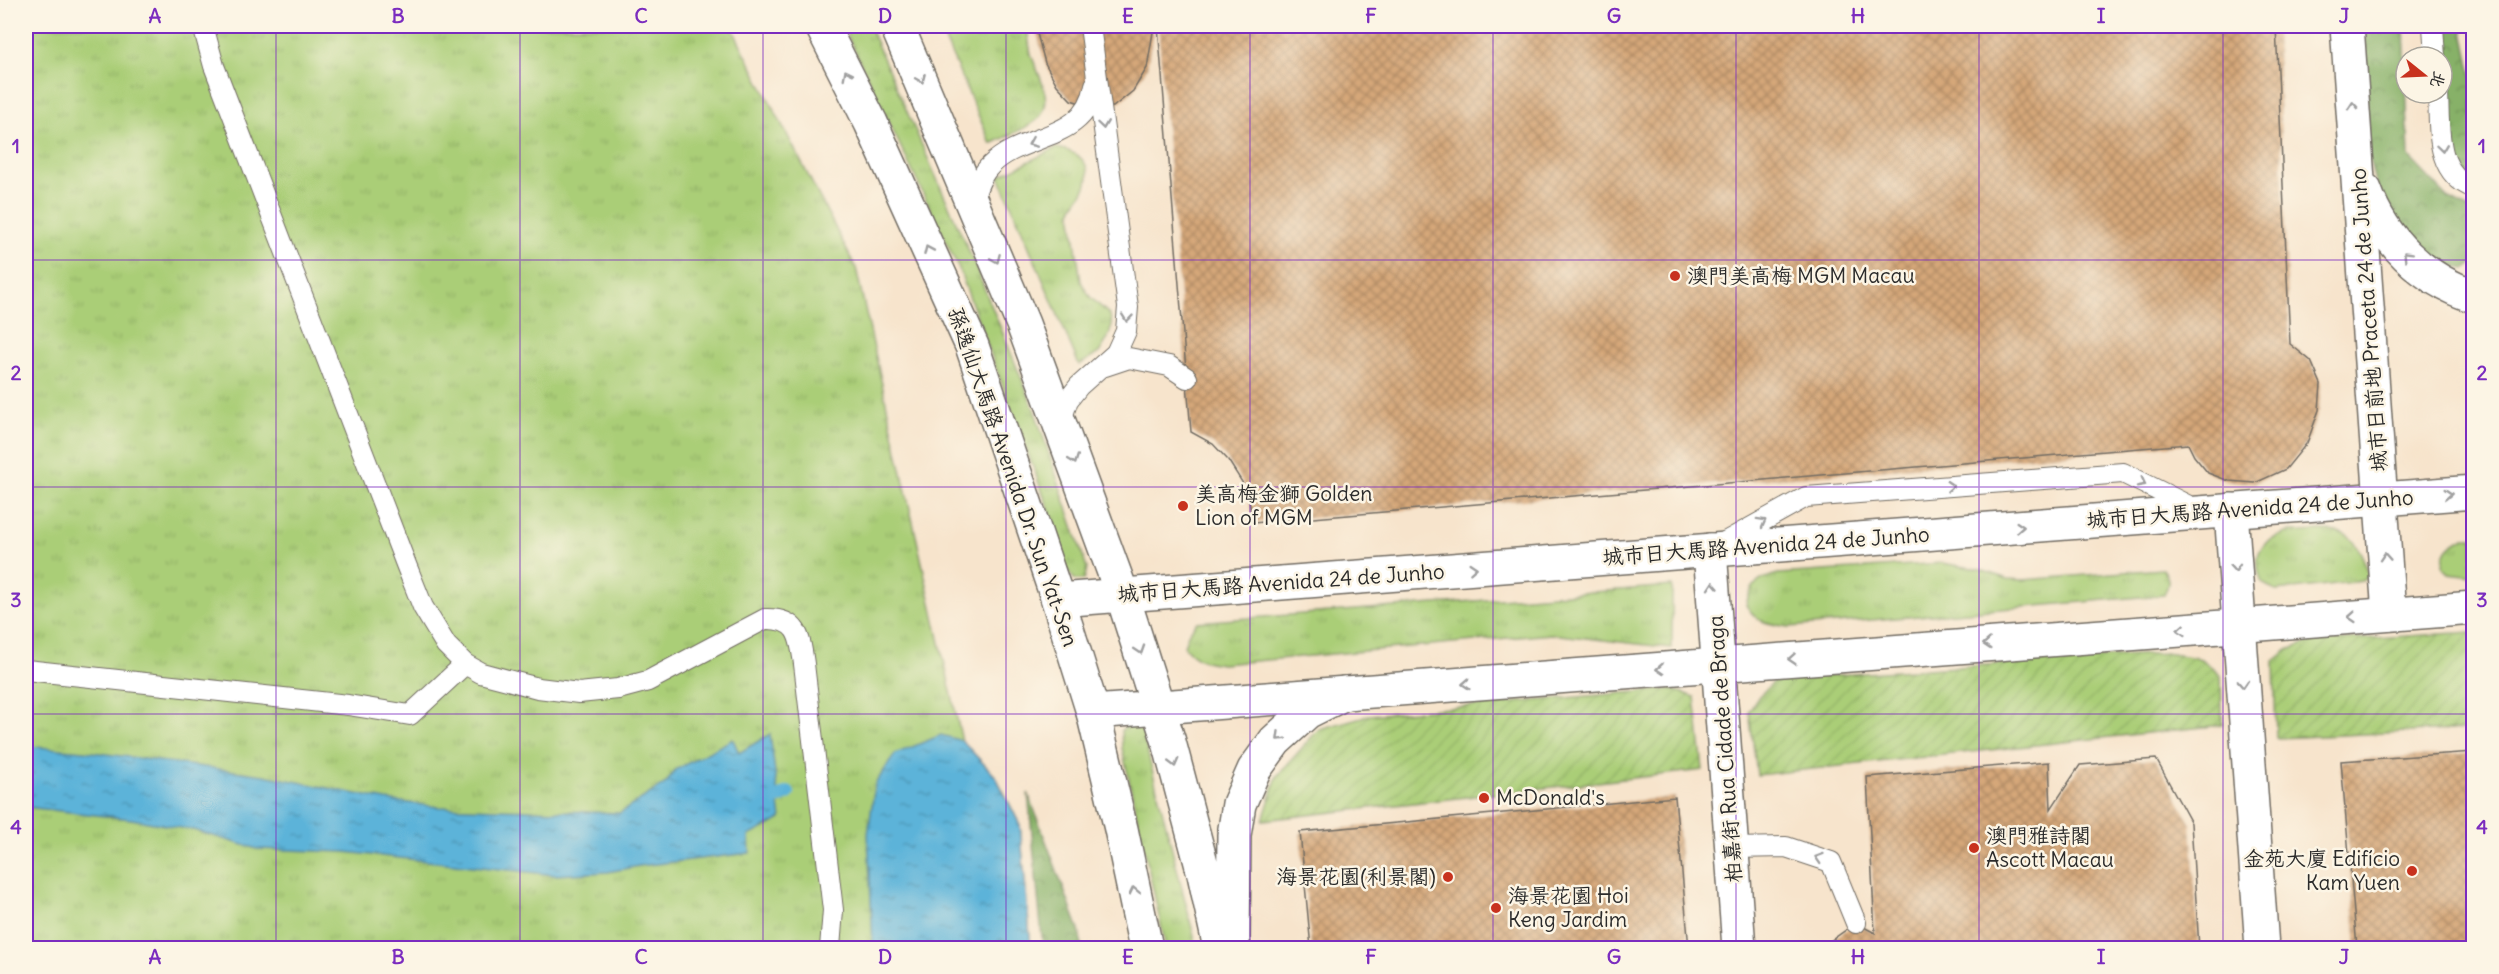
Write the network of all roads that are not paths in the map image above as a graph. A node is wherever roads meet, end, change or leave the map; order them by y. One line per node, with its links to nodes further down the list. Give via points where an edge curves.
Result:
1 (203, 26): 26 (lane, via 214,66 423,607 447,645)
2 (822, 26): 22 (main road, 孫逸仙大馬路 Avenida Dr. Sun Yat-Sen, one-way to 2, via 972,346 871,123)
3 (897, 26): 12 (main road, one-way to 12)
4 (1090, 26): 8 (lane)
5 (2347, 26): 10 (main road, 城市日前地 Praceta 24 de Junho, one-way to 5)
6 (2433, 26): 7 (lane)
7 (2434, 45)
8 (1097, 76): 12 (lane, one-way to 12, via 1093,100 1075,122 990,165); 14 (lane, one-way to 14, via 1128,307 1126,331 1116,353)
9 (2439, 105): 11 (lane, one-way to 11, via 2443,158 2455,177)
10 (2356, 152): 13 (main road, one-way to 10, via 2415,263 2387,232 2372,207); 18 (main road, 城市日前地 Praceta 24 de Junho)
11 (2474, 188)
12 (972, 202): 16 (main road, one-way to 16)
13 (2464, 285)
14 (1104, 366): 15 (lane, via 1130,358 1169,366); 16 (lane, via 1068,400)
15 (1187, 378)
16 (1060, 423): 21 (main road, one-way to 21)
17 (2474, 492): 18 (main road, 城市日大馬路 Avenida 24 de Junho, one-way to 17)
18 (2381, 499): 19 (main road, 城市日大馬路 Avenida 24 de Junho); 24 (main road, 城市日前地 Praceta 24 de Junho, one-way to 18)
19 (2217, 512): 20 (main road, 城市日大馬路 Avenida 24 de Junho, one-way to 19); 20 (lane, one-way to 19, via 1806,498 2123,473); 25 (main road, one-way to 25)
20 (1710, 550): 21 (main road, 城市日大馬路 Avenida 24 de Junho, one-way to 20); 27 (main road, 柏嘉街 Rua Cidade de Braga, one-way to 20)
21 (1122, 594): 22 (main road, 城市日大馬路 Avenida 24 de Junho); 30 (main road, one-way to 30)
22 (1058, 600): 31 (main road, 孫逸仙大馬路 Avenida Dr. Sun Yat-Sen)
23 (2474, 608): 24 (main road)
24 (2389, 614): 25 (main road, one-way to 25)
25 (2239, 625): 27 (main road, one-way to 27); 39 (main road, one-way to 39)
26 (465, 664): 28 (lane, via 410,715); 34 (lane, via 481,673 538,688 579,693 618,689 648,681 765,619 779,618 794,626 804,664 833,910)
27 (1718, 664): 29 (main road, one-way to 29); 32 (main road, 柏嘉街 Rua Cidade de Braga)
28 (26, 669)
29 (1346, 693): 30 (main road); 37 (main road, one-way to 37, via 1308,712 1275,741 1254,770 1239,804 1234,835)
30 (1158, 707): 31 (main road); 36 (main road, one-way to 36)
31 (1093, 712): 35 (main road, 孫逸仙大馬路 Avenida Dr. Sun Yat-Sen, one-way to 31)
32 (1732, 848): 33 (lane, one-way to 32, via 1832,862 1786,847); 38 (main road, 柏嘉街 Rua Cidade de Braga)
33 (1856, 923)
34 (830, 948)
35 (1146, 948)
36 (1220, 948)
37 (1233, 948)
38 (1739, 948)
39 (2261, 948)

